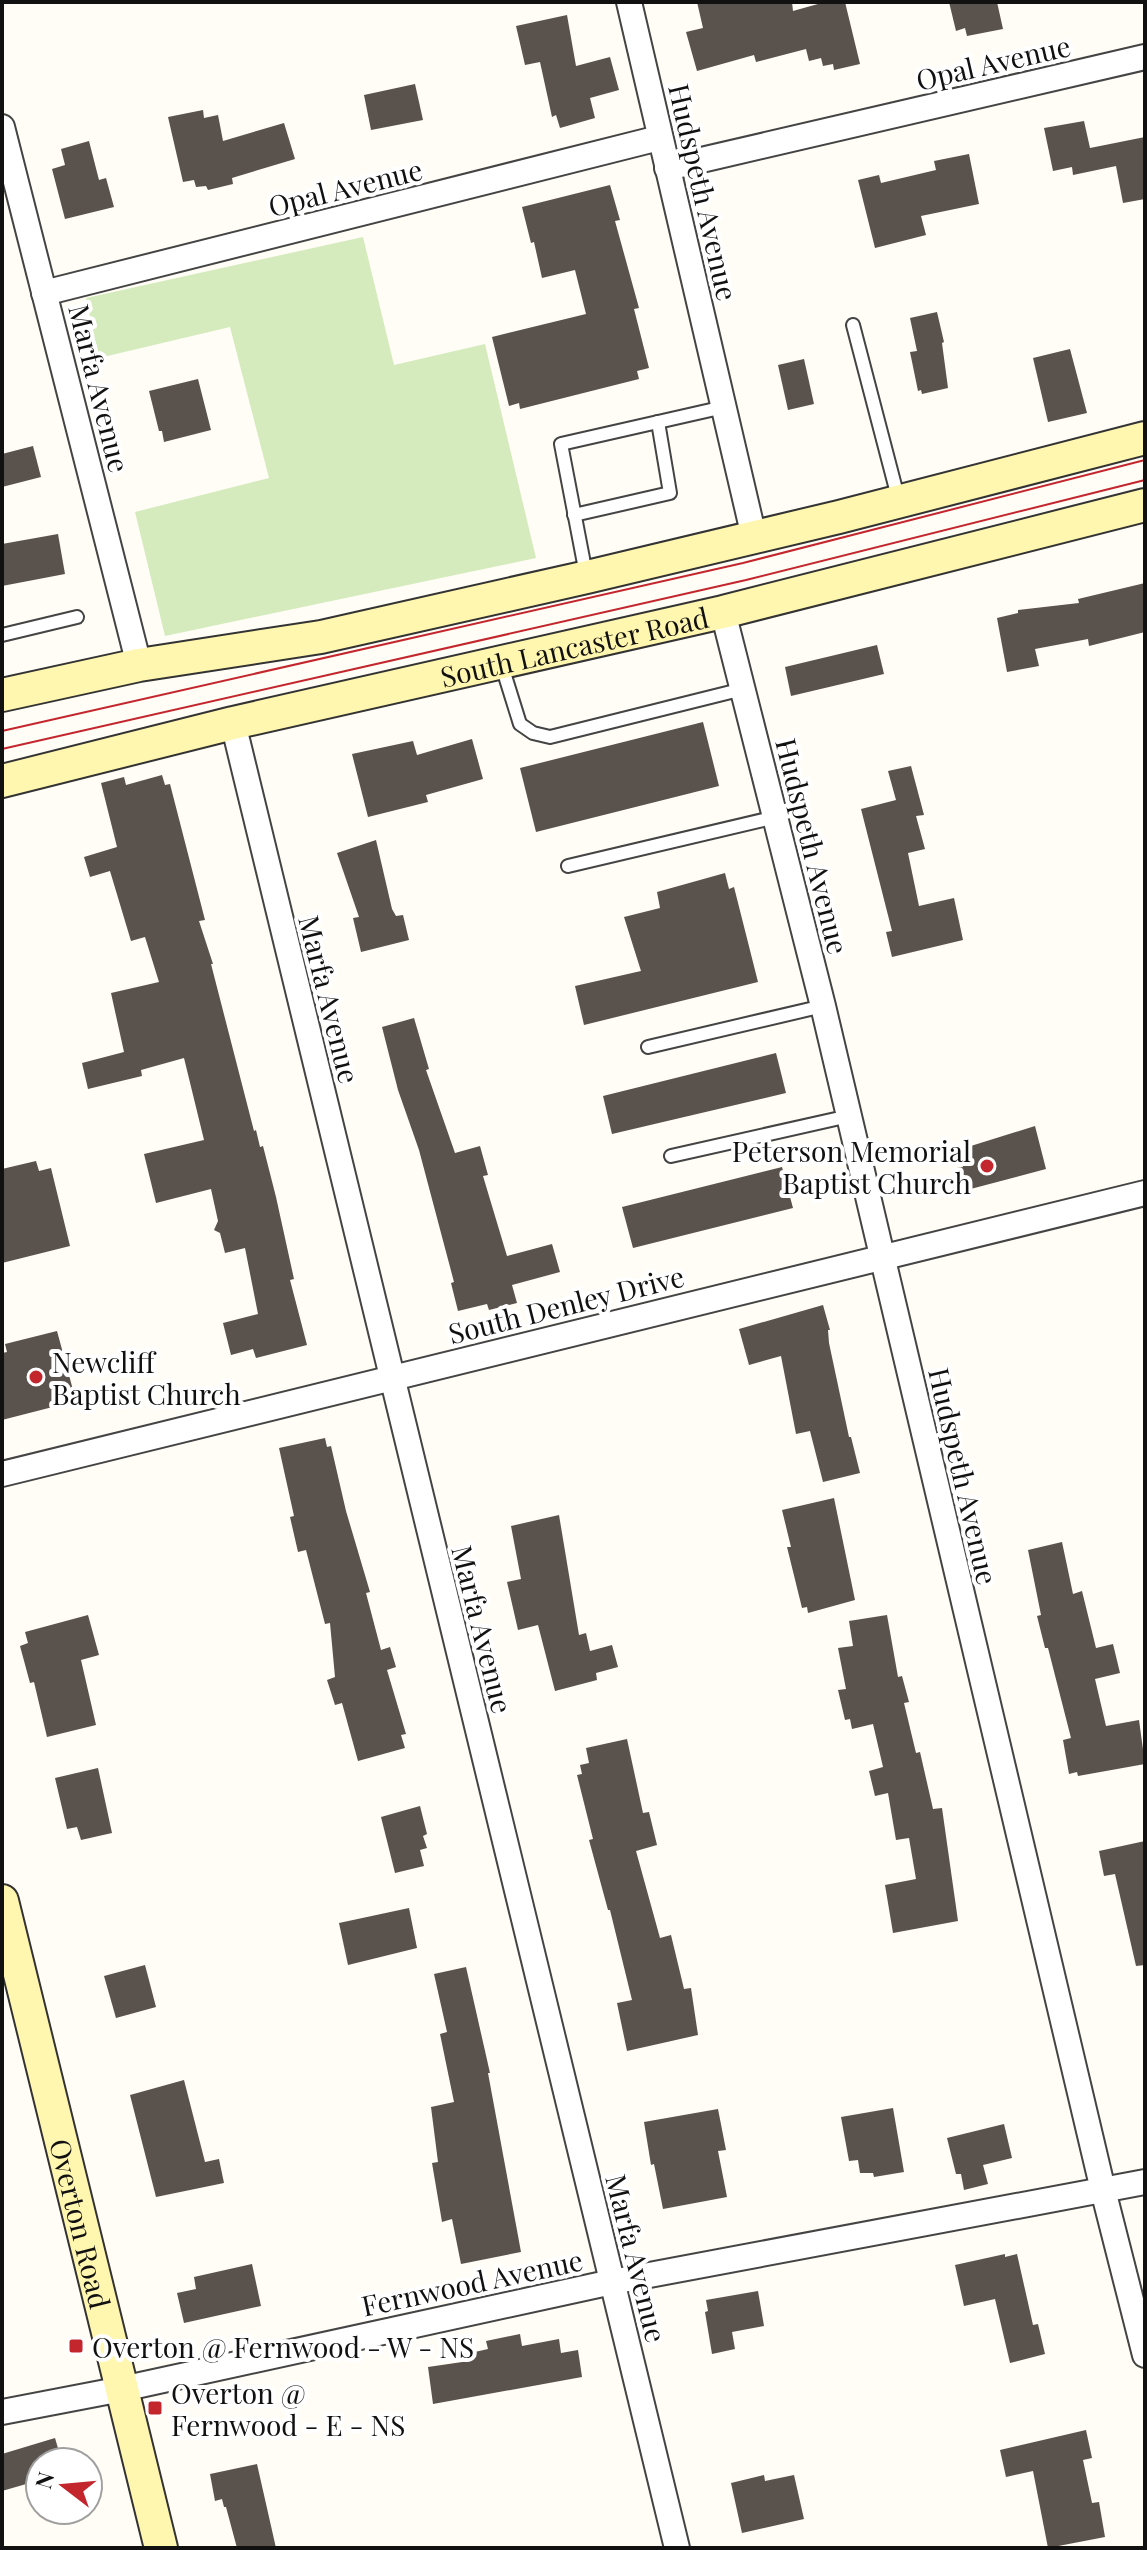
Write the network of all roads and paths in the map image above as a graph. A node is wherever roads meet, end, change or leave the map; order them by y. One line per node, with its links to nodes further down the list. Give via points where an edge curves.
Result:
1 (629, 2): 4 (street, Hudspeth Avenue)
2 (1145, 57): 5 (street, Opal Avenue)
3 (2, 127): 6 (street, Marfa Avenue)
4 (659, 138): 5 (street, Hudspeth Avenue); 6 (street, Opal Avenue)
5 (667, 168): 8 (street, Hudspeth Avenue)
6 (44, 293): 20 (street, Marfa Avenue)
7 (853, 325): 11 (lane)
8 (724, 407): 9 (lane); 14 (street, Hudspeth Avenue)
9 (658, 422): 13 (lane, via 670,493); 13 (lane, via 561,444)
10 (1145, 438): 11 (main road)
11 (899, 501): 14 (main road)
12 (1145, 505): 16 (main road, South Lancaster Road)
13 (574, 515): 15 (lane)
14 (754, 537): 15 (main road)
15 (587, 577): 20 (main road, via 321,637)
16 (723, 612): 19 (main road, South Lancaster Road); 21 (street, Hudspeth Avenue)
17 (77, 617): 18 (lane)
18 (2, 635)
19 (501, 663): 21 (lane, via 520,724 550,737); 23 (main road, South Lancaster Road)
20 (139, 665): 22 (main road)
21 (743, 689): 25 (street, Hudspeth Avenue)
22 (2, 695)
23 (233, 723): 24 (main road, South Lancaster Road); 33 (street, Marfa Avenue)
24 (2, 781)
25 (776, 817): 26 (lane); 27 (street, Hudspeth Avenue)
26 (568, 866)
27 (823, 1006): 28 (lane); 29 (street, Hudspeth Avenue)
28 (648, 1047)
29 (849, 1116): 30 (lane); 32 (street, Hudspeth Avenue)
30 (671, 1156)
31 (1145, 1193): 32 (street, South Denley Drive)
32 (881, 1257): 33 (street, South Denley Drive); 37 (street, Hudspeth Avenue)
33 (391, 1377): 34 (street, South Denley Drive); 38 (street, Marfa Avenue)
34 (2, 1474)
35 (2, 1901): 40 (main road, Overton Road)
36 (1145, 2182): 37 (street, Fernwood Avenue)
37 (1103, 2190): 38 (street, Fernwood Avenue); 39 (street, Hudspeth Avenue)
38 (612, 2282): 40 (street, Fernwood Avenue); 43 (street, Marfa Avenue)
39 (1145, 2355)
40 (122, 2389): 41 (street, Fernwood Avenue); 42 (main road, Overton Road)
41 (2, 2412)
42 (161, 2548)
43 (677, 2548)

